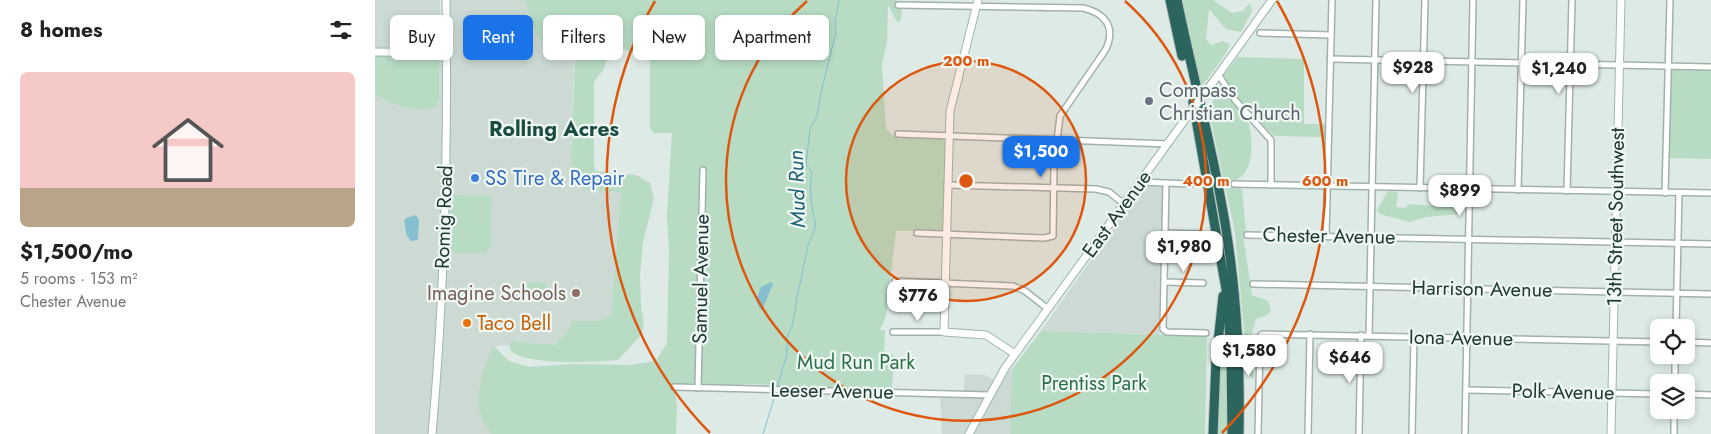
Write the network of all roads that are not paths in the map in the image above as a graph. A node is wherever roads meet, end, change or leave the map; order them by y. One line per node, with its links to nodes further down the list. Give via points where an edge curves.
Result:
1 (446, 0): 15 (street, Romig Road)
2 (1170, 0): 72 (highway, via 1196,121)
3 (1177, 0): 100 (highway, via 1231,262 1239,354)
4 (1272, 0): 30 (street, East Avenue)
5 (1332, 0): 17 (street)
6 (1376, 0): 22 (street)
7 (1425, 0): 23 (street)
8 (1473, 0): 24 (street)
9 (1523, 0): 25 (street)
10 (1572, 0): 26 (street)
11 (1621, 0): 27 (street, 13th Street Southwest)
12 (1669, 0): 28 (street)
13 (977, 3): 14 (street); 32 (street, via 953,93); 33 (street, via 1083,8 1098,13 1109,24 1108,43 1061,113)
14 (898, 5)
15 (446, 15)
16 (1260, 33): 17 (street)
17 (1331, 35): 20 (street)
18 (375, 52): 19 (street)
19 (390, 52)
20 (1330, 59): 22 (street); 42 (street)
21 (447, 60): 101 (street, Romig Road, via 443,258)
22 (1375, 60): 23 (street); 43 (street)
23 (1423, 61): 24 (street); 45 (street)
24 (1472, 62): 25 (street); 46 (street)
25 (1521, 63): 26 (street); 47 (street)
26 (1570, 64): 27 (street); 48 (street)
27 (1619, 66): 28 (street); 49 (street, 13th Street Southwest)
28 (1668, 67): 29 (street); 50 (street)
29 (1711, 68)
30 (1218, 74): 34 (street, East Avenue, bridge); 41 (street, via 1235,100 1271,140)
31 (898, 134): 32 (street)
32 (948, 137): 33 (street); 40 (street)
33 (1057, 140): 34 (street); 44 (street)
34 (1168, 144): 36 (street, East Avenue)
35 (703, 170): 92 (street, Samuel Avenue)
36 (1140, 182): 37 (street); 53 (street, East Avenue)
37 (1166, 183): 38 (street); 55 (street)
38 (1191, 184)
39 (1234, 184): 41 (street)
40 (947, 185): 44 (street); 56 (street)
41 (1271, 185): 42 (street)
42 (1327, 186): 43 (street); 59 (street)
43 (1372, 187): 45 (street); 60 (street)
44 (1055, 188): 53 (street, via 1102,190); 56 (street, via 1054,233 1048,238)
45 (1421, 188): 46 (street)
46 (1471, 189): 47 (street); 61 (street)
47 (1518, 190): 48 (street)
48 (1567, 191): 49 (street)
49 (1616, 192): 50 (street); 62 (street, 13th Street Southwest)
50 (1665, 193): 51 (street)
51 (1679, 193): 52 (street); 63 (street)
52 (1711, 194)
53 (1124, 204): 76 (street, East Avenue)
54 (917, 233): 56 (street)
55 (1165, 233): 57 (street); 66 (street)
56 (945, 234): 67 (street)
57 (1199, 234)
58 (1247, 235): 59 (street, Chester Avenue)
59 (1326, 236): 60 (street, Chester Avenue)
60 (1371, 237): 61 (street, Chester Avenue); 70 (street)
61 (1470, 239): 62 (street, Chester Avenue); 71 (street)
62 (1615, 242): 63 (street, Chester Avenue); 73 (street, 13th Street Southwest)
63 (1678, 244): 64 (street, Chester Avenue); 74 (street)
64 (1711, 244)
65 (895, 281): 67 (street)
66 (1164, 282): 68 (street); 80 (street, via 1163,327 1167,332)
67 (945, 283): 76 (street, via 1017,287); 79 (street)
68 (1203, 283)
69 (1253, 284): 70 (street, Harrison Avenue)
70 (1370, 286): 71 (street, Harrison Avenue); 83 (street)
71 (1469, 288): 73 (street, Harrison Avenue); 85 (street)
72 (1226, 289): 100 (highway); 103 (highway, via 1217,342)
73 (1614, 292): 74 (street, Harrison Avenue); 86 (street, 13th Street Southwest)
74 (1677, 293): 75 (street, Harrison Avenue); 77 (street)
75 (1711, 294)
76 (1048, 309): 90 (street, East Avenue)
77 (1676, 319)
78 (893, 332): 79 (street)
79 (943, 332): 90 (street, via 986,335)
80 (1206, 333)
81 (1310, 334): 82 (street, Iona Avenue); 104 (street, Iona Avenue, via 1261,334); 105 (street)
82 (1361, 335): 83 (street, Iona Avenue); 106 (street)
83 (1369, 336): 84 (street, Iona Avenue)
84 (1414, 337): 85 (street, Iona Avenue); 107 (street)
85 (1468, 338): 86 (street, Iona Avenue); 93 (street)
86 (1613, 341): 87 (street, Iona Avenue); 94 (street, 13th Street Southwest)
87 (1650, 342)
88 (1695, 342): 89 (street)
89 (1711, 343)
90 (1015, 354): 97 (street, East Avenue)
91 (674, 387): 92 (street, Leeser Avenue)
92 (698, 388): 97 (street, Leeser Avenue)
93 (1467, 390): 94 (street, Polk Avenue); 108 (street)
94 (1612, 393): 95 (street, Polk Avenue); 109 (street, 13th Street Southwest)
95 (1650, 394)
96 (1695, 394): 98 (street)
97 (990, 395): 102 (street, East Avenue)
98 (1711, 395)
99 (1674, 419): 110 (street)
100 (1236, 433)
101 (432, 434)
102 (969, 434)
103 (1213, 434)
104 (1258, 434)
105 (1308, 434)
106 (1359, 434)
107 (1411, 434)
108 (1465, 434)
109 (1611, 434)
110 (1674, 434)

